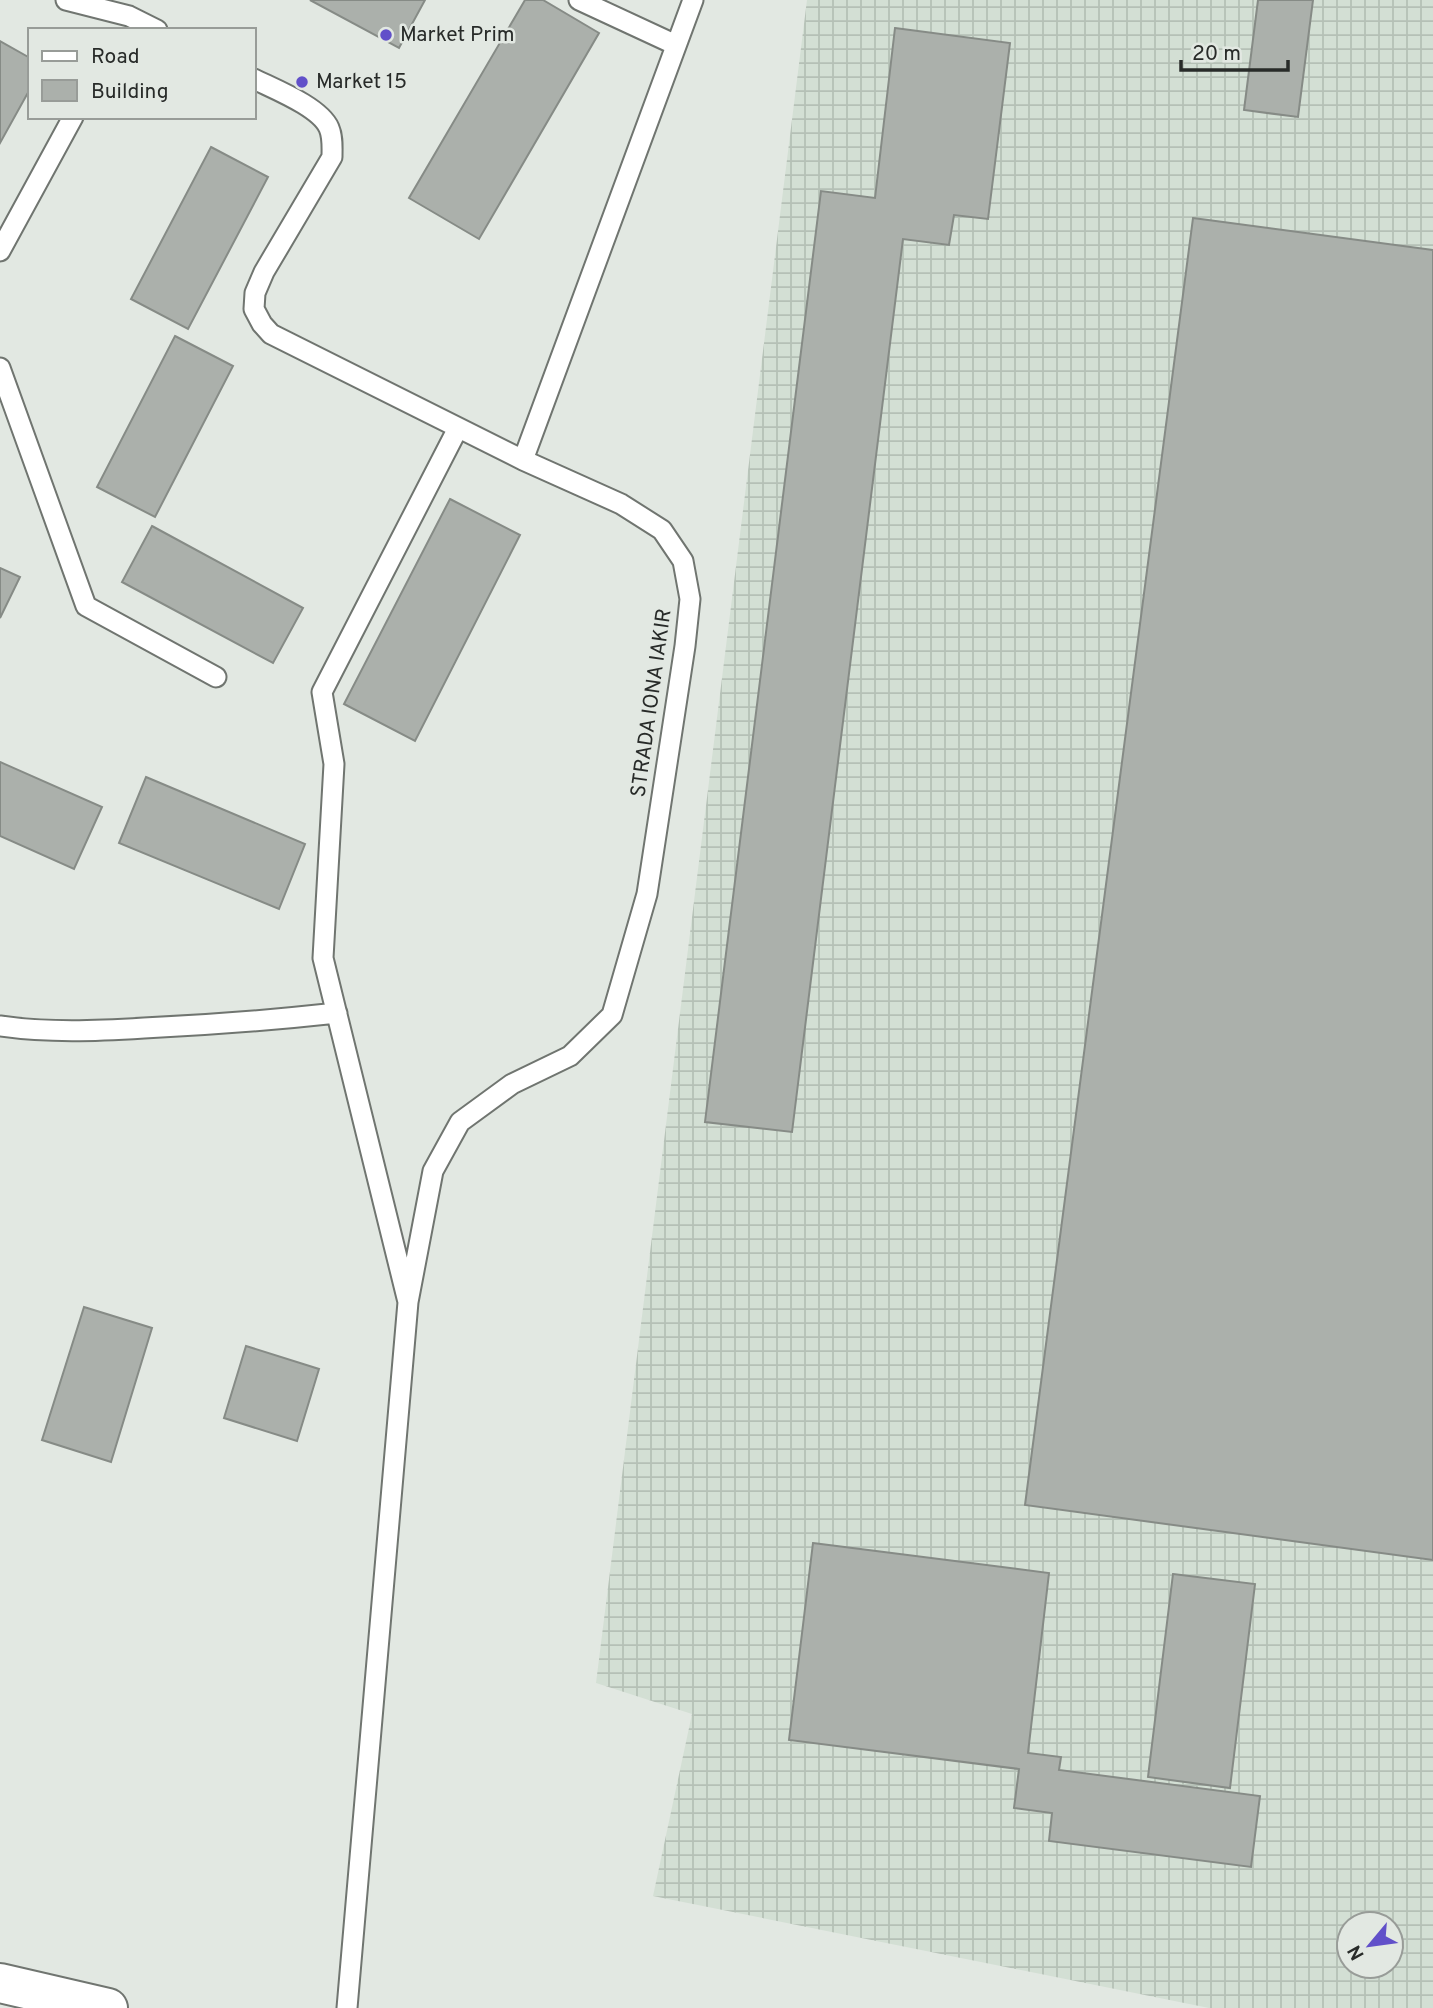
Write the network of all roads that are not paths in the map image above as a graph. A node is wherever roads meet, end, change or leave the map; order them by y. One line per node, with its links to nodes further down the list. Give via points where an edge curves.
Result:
1 (66, 0): 4 (lane)
2 (579, 0): 6 (lane)
3 (693, 0): 6 (lane)
4 (125, 23): 5 (lane)
5 (148, 28)
6 (676, 45): 12 (lane)
7 (256, 80): 11 (lane, STRADA IONA IAKIR, via 315,113 328,126 332,141 332,156 255,293 254,309 262,324 271,334)
8 (72, 119): 9 (lane)
9 (0, 251)
10 (0, 368): 13 (lane, via 86,606)
11 (458, 428): 12 (lane, STRADA IONA IAKIR); 14 (lane, via 322,692 334,764 323,958)
12 (523, 460): 16 (lane, STRADA IONA IAKIR, via 621,504 662,530 683,561 690,599 685,646 647,894 612,1015 570,1056 512,1084 460,1122 433,1171)
13 (216, 677)
14 (337, 1013): 15 (lane, via 111,1030 36,1031); 16 (lane)
15 (0, 1026)
16 (408, 1302): 19 (lane)
17 (0, 1983): 18 (main road)
18 (108, 2008)
19 (347, 2008)

